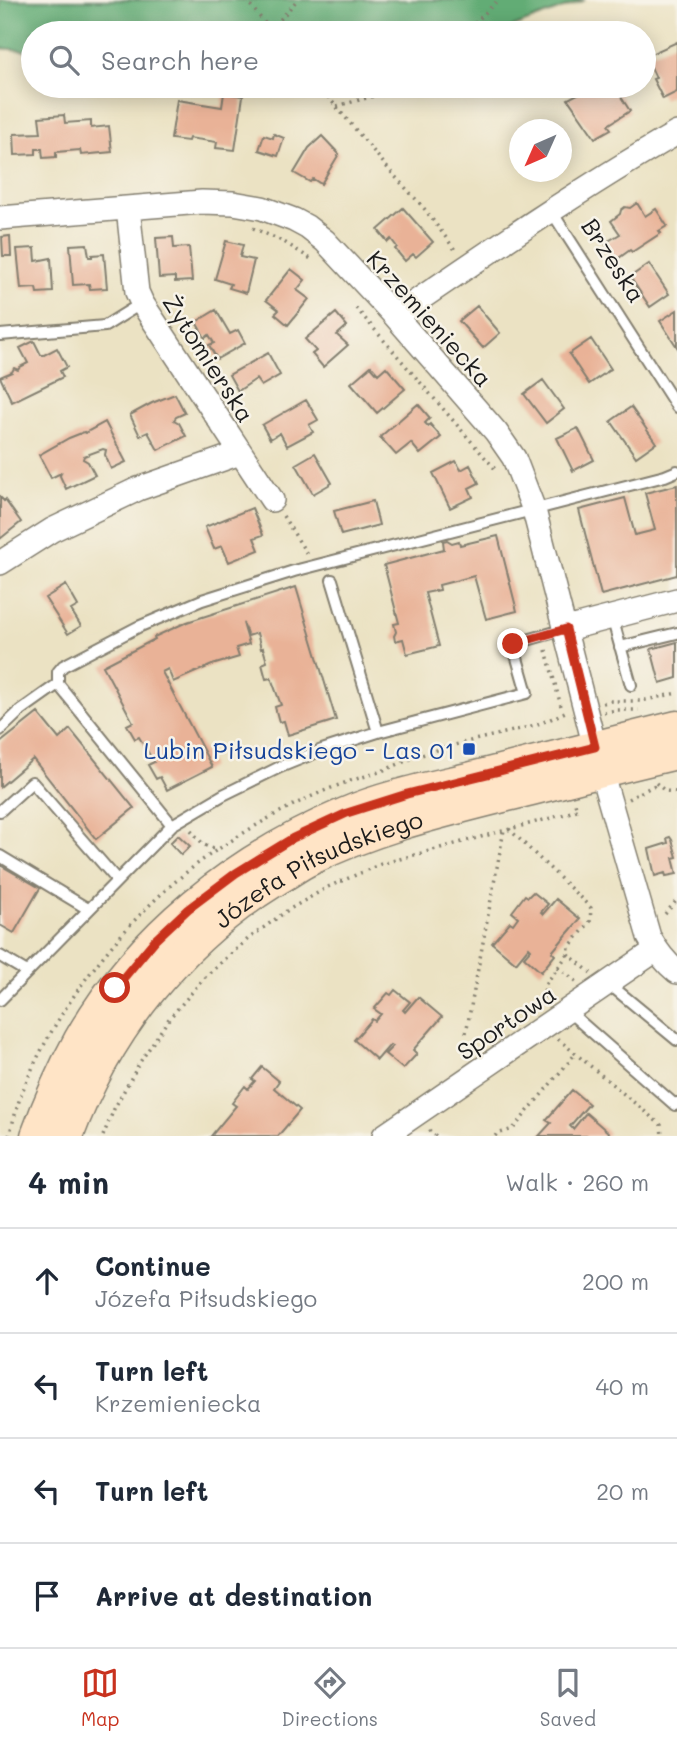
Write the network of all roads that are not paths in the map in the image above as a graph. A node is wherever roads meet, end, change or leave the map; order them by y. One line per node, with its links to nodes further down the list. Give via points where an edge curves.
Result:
1 (677, 133): 3 (street, Brzeska)
2 (128, 208): 4 (street, Krzemieniecka); 5 (street, Żytomierska); 6 (street, Krzemieniecka, via 233,203 294,220 325,241)
3 (552, 212): 6 (street, Brzeska); 8 (lane, Brzeska)
4 (0, 218)
5 (142, 303): 7 (lane, via 105,327); 9 (street, Żytomierska)
6 (395, 316): 12 (street, Krzemieniecka, via 496,432 514,458)
7 (0, 335)
8 (677, 407)
9 (240, 453): 11 (street, Żytomierska); 13 (street, Żytomierska, via 138,489 52,530)
10 (677, 471): 12 (lane)
11 (272, 500)
12 (534, 510): 17 (street, Krzemieniecka); 20 (lane, via 315,565 202,600 63,666)
13 (0, 563)
14 (332, 580): 24 (lane)
15 (677, 600): 16 (street)
16 (612, 617): 17 (street); 19 (lane)
17 (556, 632): 24 (lane, via 513,644 527,693); 26 (street, Krzemieniecka, via 577,719)
18 (677, 633): 19 (lane)
19 (620, 647): 21 (lane)
20 (58, 684): 23 (lane); 28 (lane)
21 (631, 685)
22 (677, 727): 26 (street, Józefa Piłsudskiego)
23 (0, 730)
24 (378, 732): 28 (lane, via 280,767)
25 (677, 752): 26 (street, Józefa Piłsudskiego)
26 (598, 759): 32 (street, Krzemieniecka); 41 (street, Józefa Piłsudskiego, via 407,794 347,813 293,838 236,873 155,940 115,988 81,1039); 42 (street, Józefa Piłsudskiego, via 358,838 308,860 250,895 174,962 137,1005 100,1065)
27 (0, 811): 30 (lane, via 32,782)
28 (172, 825): 30 (lane)
29 (0, 856): 31 (lane)
30 (117, 880): 31 (lane)
31 (88, 909): 34 (lane)
32 (656, 950): 35 (street); 36 (street, Sportowa)
33 (0, 956): 34 (lane)
34 (27, 972): 37 (lane)
35 (677, 972)
36 (600, 978): 38 (street, Sportowa); 39 (lane)
37 (0, 1000)
38 (568, 1011): 40 (lane); 43 (street, Sportowa)
39 (677, 1040)
40 (677, 1103)
41 (37, 1136)
42 (67, 1136)
43 (384, 1136)

